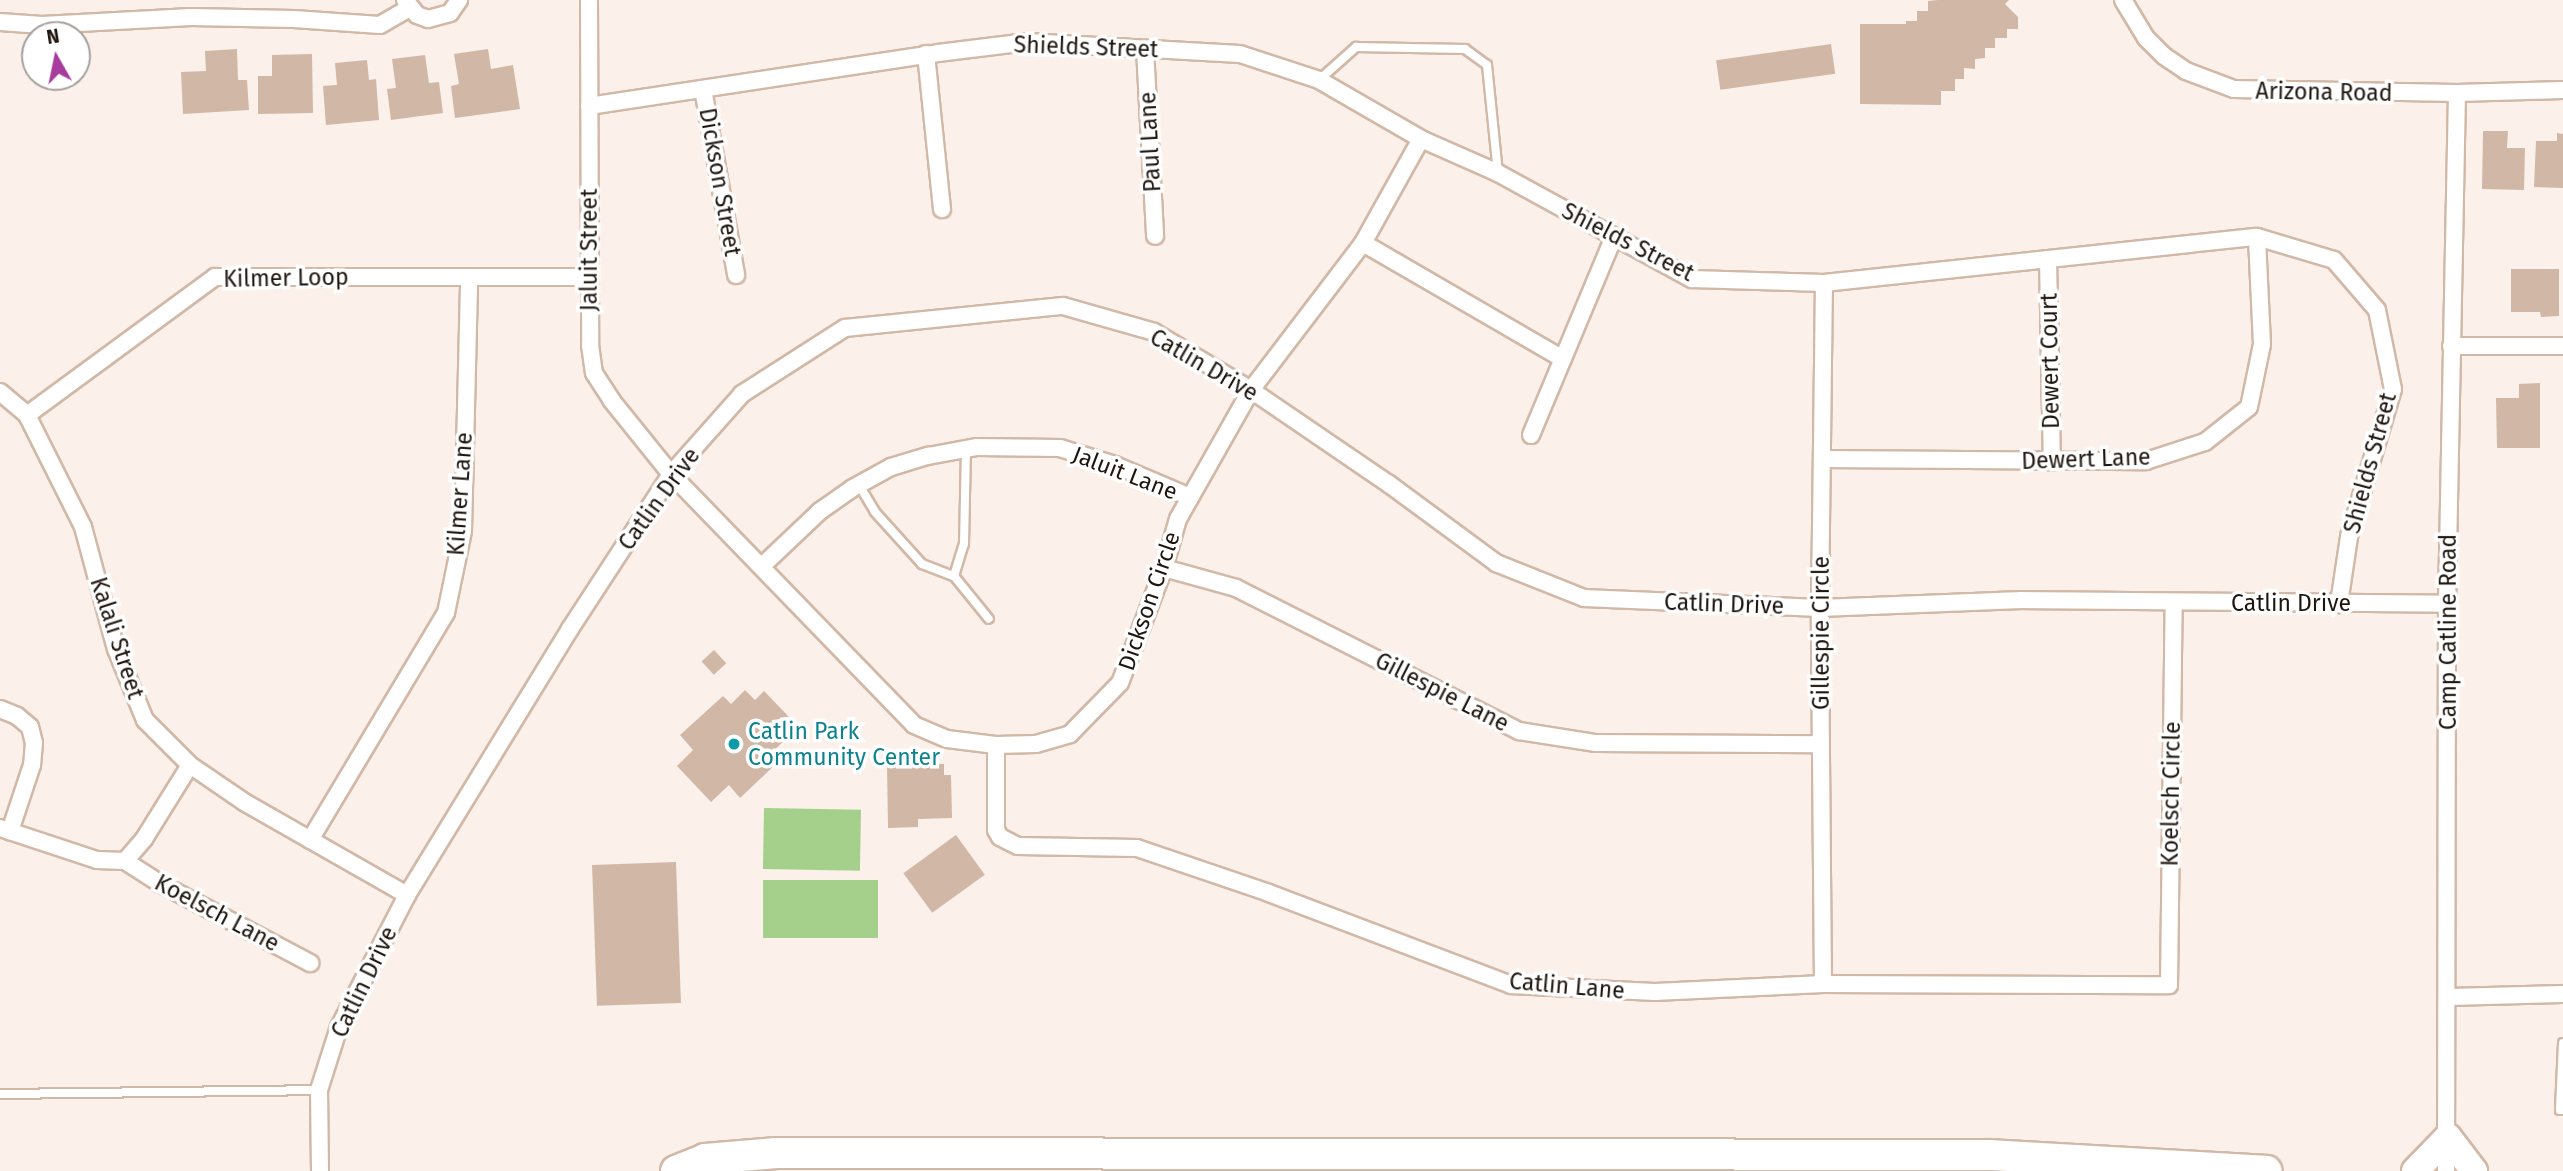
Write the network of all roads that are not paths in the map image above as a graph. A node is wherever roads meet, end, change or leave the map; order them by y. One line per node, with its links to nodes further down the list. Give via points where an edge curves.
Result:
1 (191, 0): 6 (street)
2 (459, 0): 5 (street, via 440,18 417,15)
3 (589, 0): 14 (street, Jaluit Street)
4 (2123, 0): 13 (street, Arizona Road, via 2146,38 2164,56 2222,86 2260,92)
5 (407, 4): 6 (street, via 380,25)
6 (191, 17): 7 (street)
7 (0, 22)
8 (1145, 48): 9 (street, Shields Street, via 1027,42); 10 (street, Shields Street, via 1240,54); 18 (street, Paul Lane)
9 (926, 54): 11 (street, Shields Street); 17 (street)
10 (1319, 80): 15 (street, Shields Street); 16 (lane, via 1356,47 1465,49 1487,65)
11 (703, 89): 14 (street, Shields Street); 23 (street, Dickson Street)
12 (2563, 90): 13 (street, Arizona Road)
13 (2457, 93): 27 (street, Camp Catline Road)
14 (589, 106): 25 (street, Jaluit Street)
15 (1421, 139): 16 (street, Shields Street); 21 (street, Dickson Circle)
16 (1498, 173): 19 (street, Shields Street)
17 (942, 209)
18 (1155, 236)
19 (1614, 237): 26 (street, Shields Street, via 1692,279); 29 (street)
20 (2258, 237): 22 (street, Shields Street); 36 (street, Dewert Lane, via 2262,344 2249,407 2205,442 2146,461); 44 (street, Shields Street, via 2334,260 2377,310 2393,389 2348,537)
21 (1363, 243): 29 (street); 30 (street, Dickson Circle)
22 (2048, 259): 26 (street, Shields Street); 36 (street, Dewert Court)
23 (736, 275)
24 (469, 276): 25 (street, Kilmer Loop); 32 (street, Kilmer Loop, via 215,277); 53 (street, Kilmer Lane, via 463,531 446,613)
25 (589, 277): 37 (street, Jaluit Street, via 594,373)
26 (1824, 283): 35 (street, Gillespie Circle)
27 (2451, 346): 28 (street); 45 (street, Camp Catline Road)
28 (2563, 346)
29 (1563, 359): 33 (street)
30 (1251, 390): 37 (street, Catlin Drive, via 1154,332 1063,306 845,328 742,394); 39 (street, Dickson Circle); 46 (street, Catlin Drive, via 1496,563 1584,598)
31 (0, 392): 32 (street, Kalali Street)
32 (27, 415): 51 (street, Kalali Street, via 83,527 116,649 145,720)
33 (1531, 435)
34 (966, 450): 38 (street, Jaluit Lane, via 891,467); 39 (street, Jaluit Lane, via 1059,448 1115,465); 42 (lane, via 964,544)
35 (1822, 459): 36 (street, Dewert Lane); 46 (street, Gillespie Circle)
36 (2052, 462)
37 (671, 474): 40 (street, Jaluit Street); 55 (street, Catlin Drive)
38 (859, 485): 40 (street, Jaluit Lane, via 820,511); 42 (lane, via 874,512 922,564)
39 (1190, 497): 41 (street, Dickson Circle, via 1178,519)
40 (762, 566): 50 (street, Dickson Circle, via 914,725 947,739)
41 (1164, 568): 49 (street, Gillespie Lane, via 1236,588 1519,731 1596,743); 50 (street, Dickson Circle, via 1120,683 1070,734 1036,744)
42 (954, 576): 47 (lane)
43 (2174, 602): 44 (street, Catlin Drive); 46 (street, Catlin Drive, via 2022,600); 58 (street, Koelsch Circle)
44 (2339, 604): 45 (street, Catlin Drive)
45 (2447, 604): 60 (street, Camp Catline Road)
46 (1820, 608): 49 (street, Gillespie Circle)
47 (989, 619)
48 (0, 709): 52 (street, via 30,727 34,743 32,765)
49 (1821, 744): 57 (street, Gillespie Circle)
50 (996, 745): 57 (street, Catlin Lane, via 996,830 1018,846 1137,848 1511,985 1655,992)
51 (190, 765): 53 (street, Kalali Street); 54 (street)
52 (5, 830): 54 (street, via 97,860)
53 (310, 840): 55 (street, Kalali Street)
54 (125, 861): 56 (street, Koelsch Lane)
55 (407, 895): 62 (street, Catlin Drive, via 339,1027)
56 (310, 963)
57 (1823, 984): 58 (street, Catlin Lane)
58 (2169, 985)
59 (2563, 994): 60 (street)
60 (2448, 997): 65 (street, Camp Catline Road)
61 (2563, 1043): 64 (lane)
62 (319, 1090): 63 (lane); 66 (street, Catlin Drive)
63 (0, 1094)
64 (2563, 1110)
65 (2448, 1137): 69 (main road); 70 (street, Camp Catline Road); 71 (main road)
66 (320, 1171)
67 (676, 1171): 68 (highway, via 705,1159 791,1153 1976,1155)
68 (2267, 1171)
69 (2415, 1171)
70 (2446, 1171)
71 (2474, 1171)

